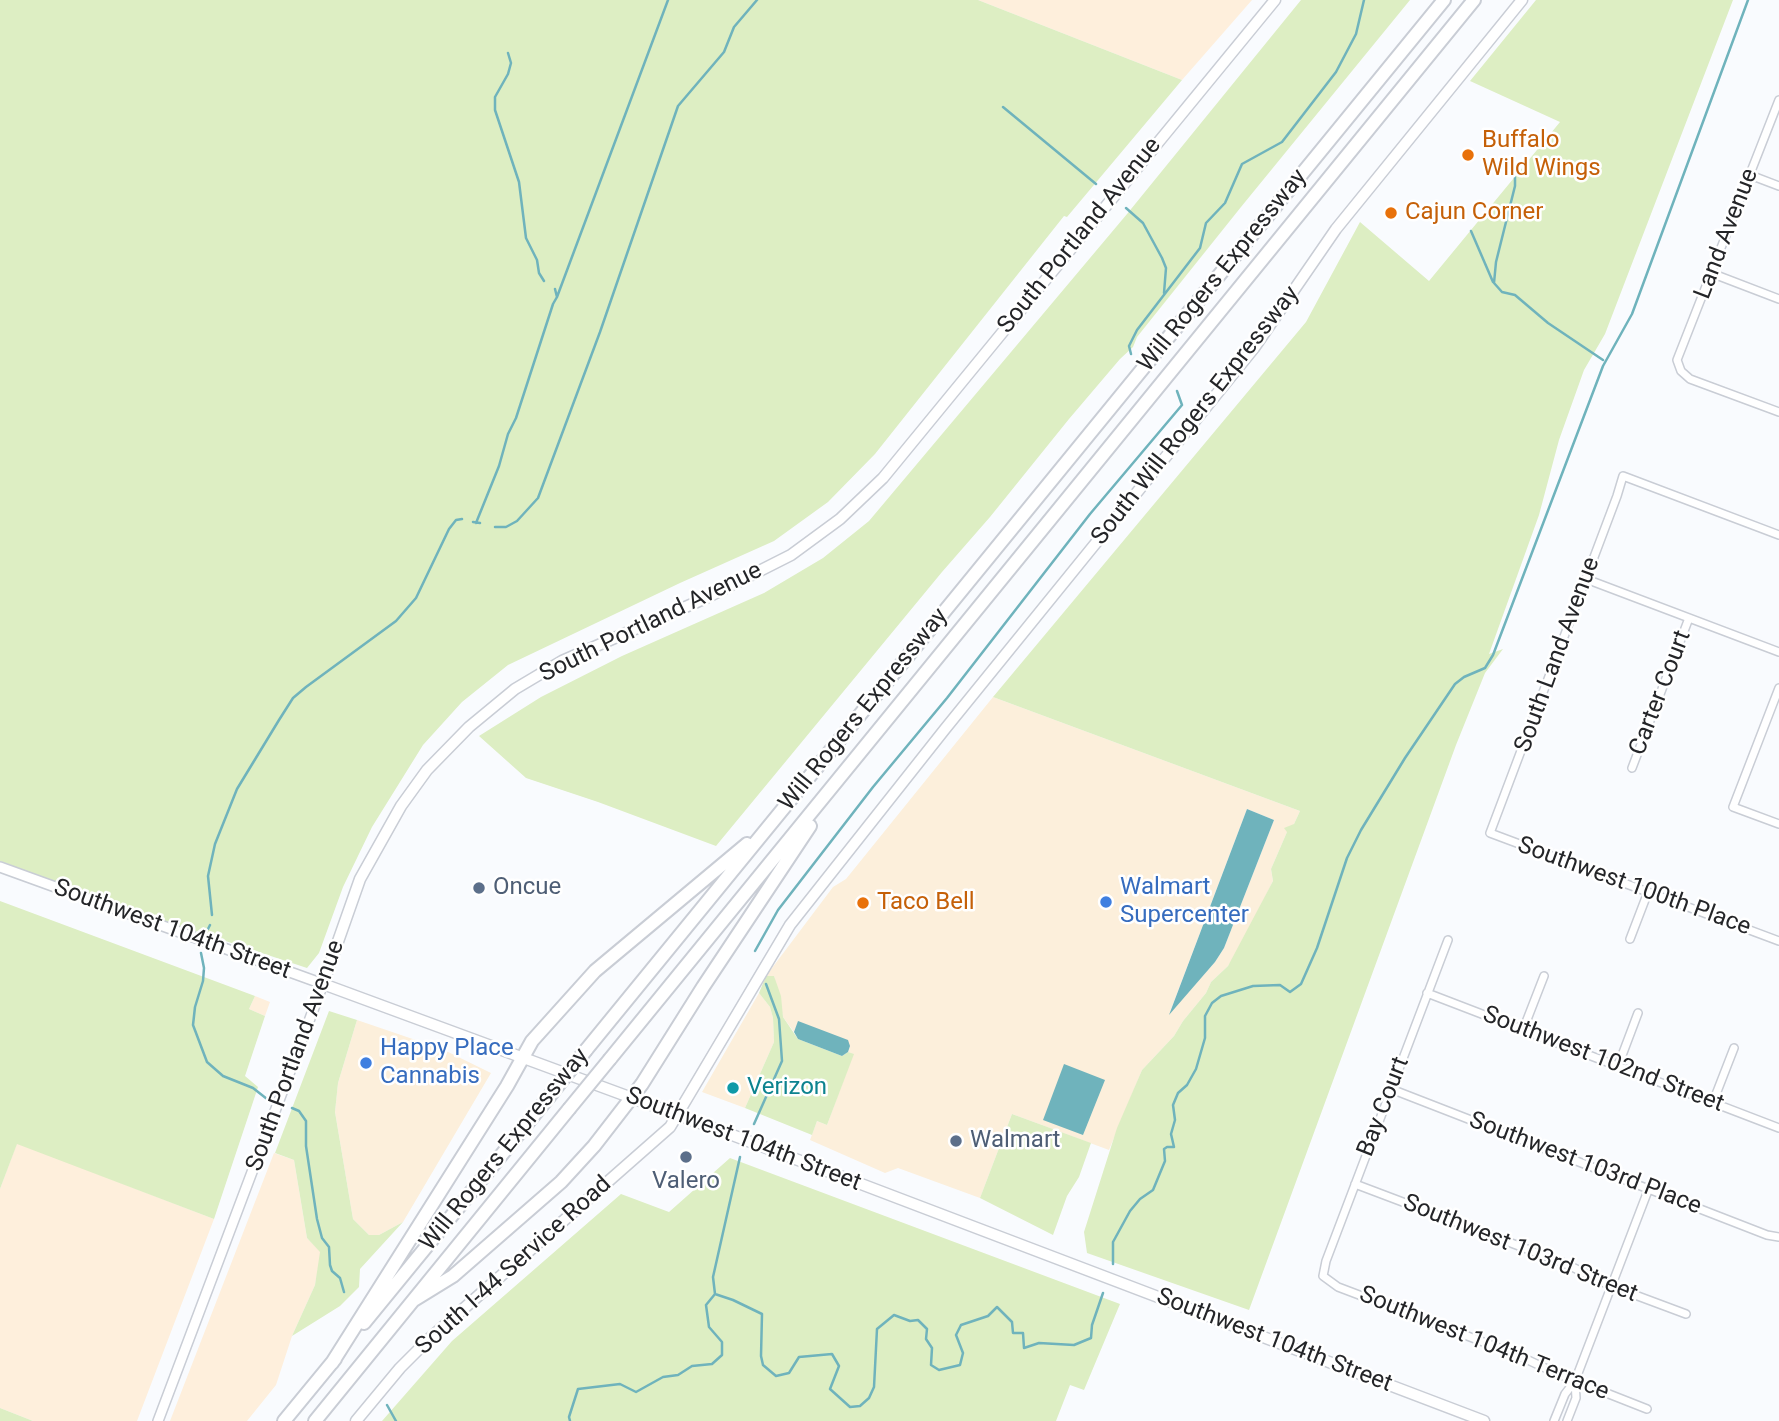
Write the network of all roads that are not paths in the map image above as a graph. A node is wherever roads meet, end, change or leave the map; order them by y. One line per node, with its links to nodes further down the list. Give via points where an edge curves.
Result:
1 (1275, 0): 27 (main road, South Portland Avenue, via 883,478 840,519 779,561 562,661 515,690 446,750 401,806 360,879)
2 (1444, 0): 18 (highway, Will Rogers Expressway)
3 (1474, 0): 17 (highway, Will Rogers Expressway)
4 (1521, 0): 37 (main road, South Will Rogers Expressway, via 1342,222 1254,348 790,925)
5 (1779, 100): 6 (street, Land Avenue)
6 (1750, 175): 7 (street); 8 (street, Land Avenue)
7 (1779, 186)
8 (1711, 273): 9 (street); 10 (street, Land Avenue, via 1679,354 1679,368 1690,379)
9 (1779, 299)
10 (1779, 412)
11 (1779, 535): 12 (street, South Land Avenue, via 1623,476)
12 (1586, 579): 13 (street); 20 (street, South Land Avenue)
13 (1689, 618): 14 (street); 16 (street, Carter Court)
14 (1779, 652)
15 (1779, 688): 19 (street, via 1733,807)
16 (1632, 768)
17 (844, 772): 35 (highway); 44 (highway, Will Rogers Expressway, bridge)
18 (773, 822): 32 (highway, via 594,971); 46 (highway, Will Rogers Expressway, bridge)
19 (1779, 824)
20 (1490, 833): 22 (street, Southwest 100th Place)
21 (0, 867): 27 (street, Southwest 104th Street)
22 (1648, 892): 23 (street); 25 (street, Southwest 100th Place)
23 (1630, 939)
24 (1448, 940): 28 (street, Bay Court)
25 (1779, 941)
26 (1544, 976): 30 (street)
27 (323, 984): 32 (main road, Southwest 104th Street); 49 (street, South Portland Avenue)
28 (1427, 993): 30 (street, Southwest 102nd Street); 34 (street, Bay Court)
29 (1638, 1013): 33 (street)
30 (1523, 1030): 33 (street, Southwest 102nd Street)
31 (1734, 1048): 36 (street)
32 (522, 1057): 35 (main road, Southwest 104th Street); 46 (highway)
33 (1618, 1066): 36 (street, Southwest 102nd Street)
34 (1391, 1089): 39 (street, Bay Court); 40 (street, Southwest 103rd Place)
35 (631, 1098): 37 (main road, Southwest 104th Street); 44 (highway, via 594,1146 546,1195 453,1276)
36 (1713, 1102): 38 (street, Southwest 102nd Street)
37 (676, 1115): 52 (main road, South I-44 Service Road, via 670,1127 428,1340); 53 (main road, Southwest 104th Street)
38 (1779, 1128)
39 (1355, 1184): 42 (street, Bay Court); 43 (street, Southwest 103rd Street, via 1564,1263)
40 (1649, 1188): 41 (street, Southwest 103rd Place); 43 (street)
41 (1779, 1237)
42 (1323, 1276): 47 (street, Southwest 104th Terrace, via 1338,1287 1527,1358)
43 (1611, 1286): 45 (street, Southwest 103rd Street); 47 (street)
44 (414, 1300): 51 (highway, Will Rogers Expressway)
45 (1686, 1314)
46 (332, 1363): 50 (highway, Will Rogers Expressway)
47 (1575, 1381): 48 (street, Southwest 104th Terrace); 54 (street); 55 (street, via 1576,1398)
48 (1647, 1409)
49 (158, 1421)
50 (284, 1421)
51 (315, 1421)
52 (356, 1421)
53 (1484, 1421)
54 (1554, 1421)
55 (1567, 1421)

